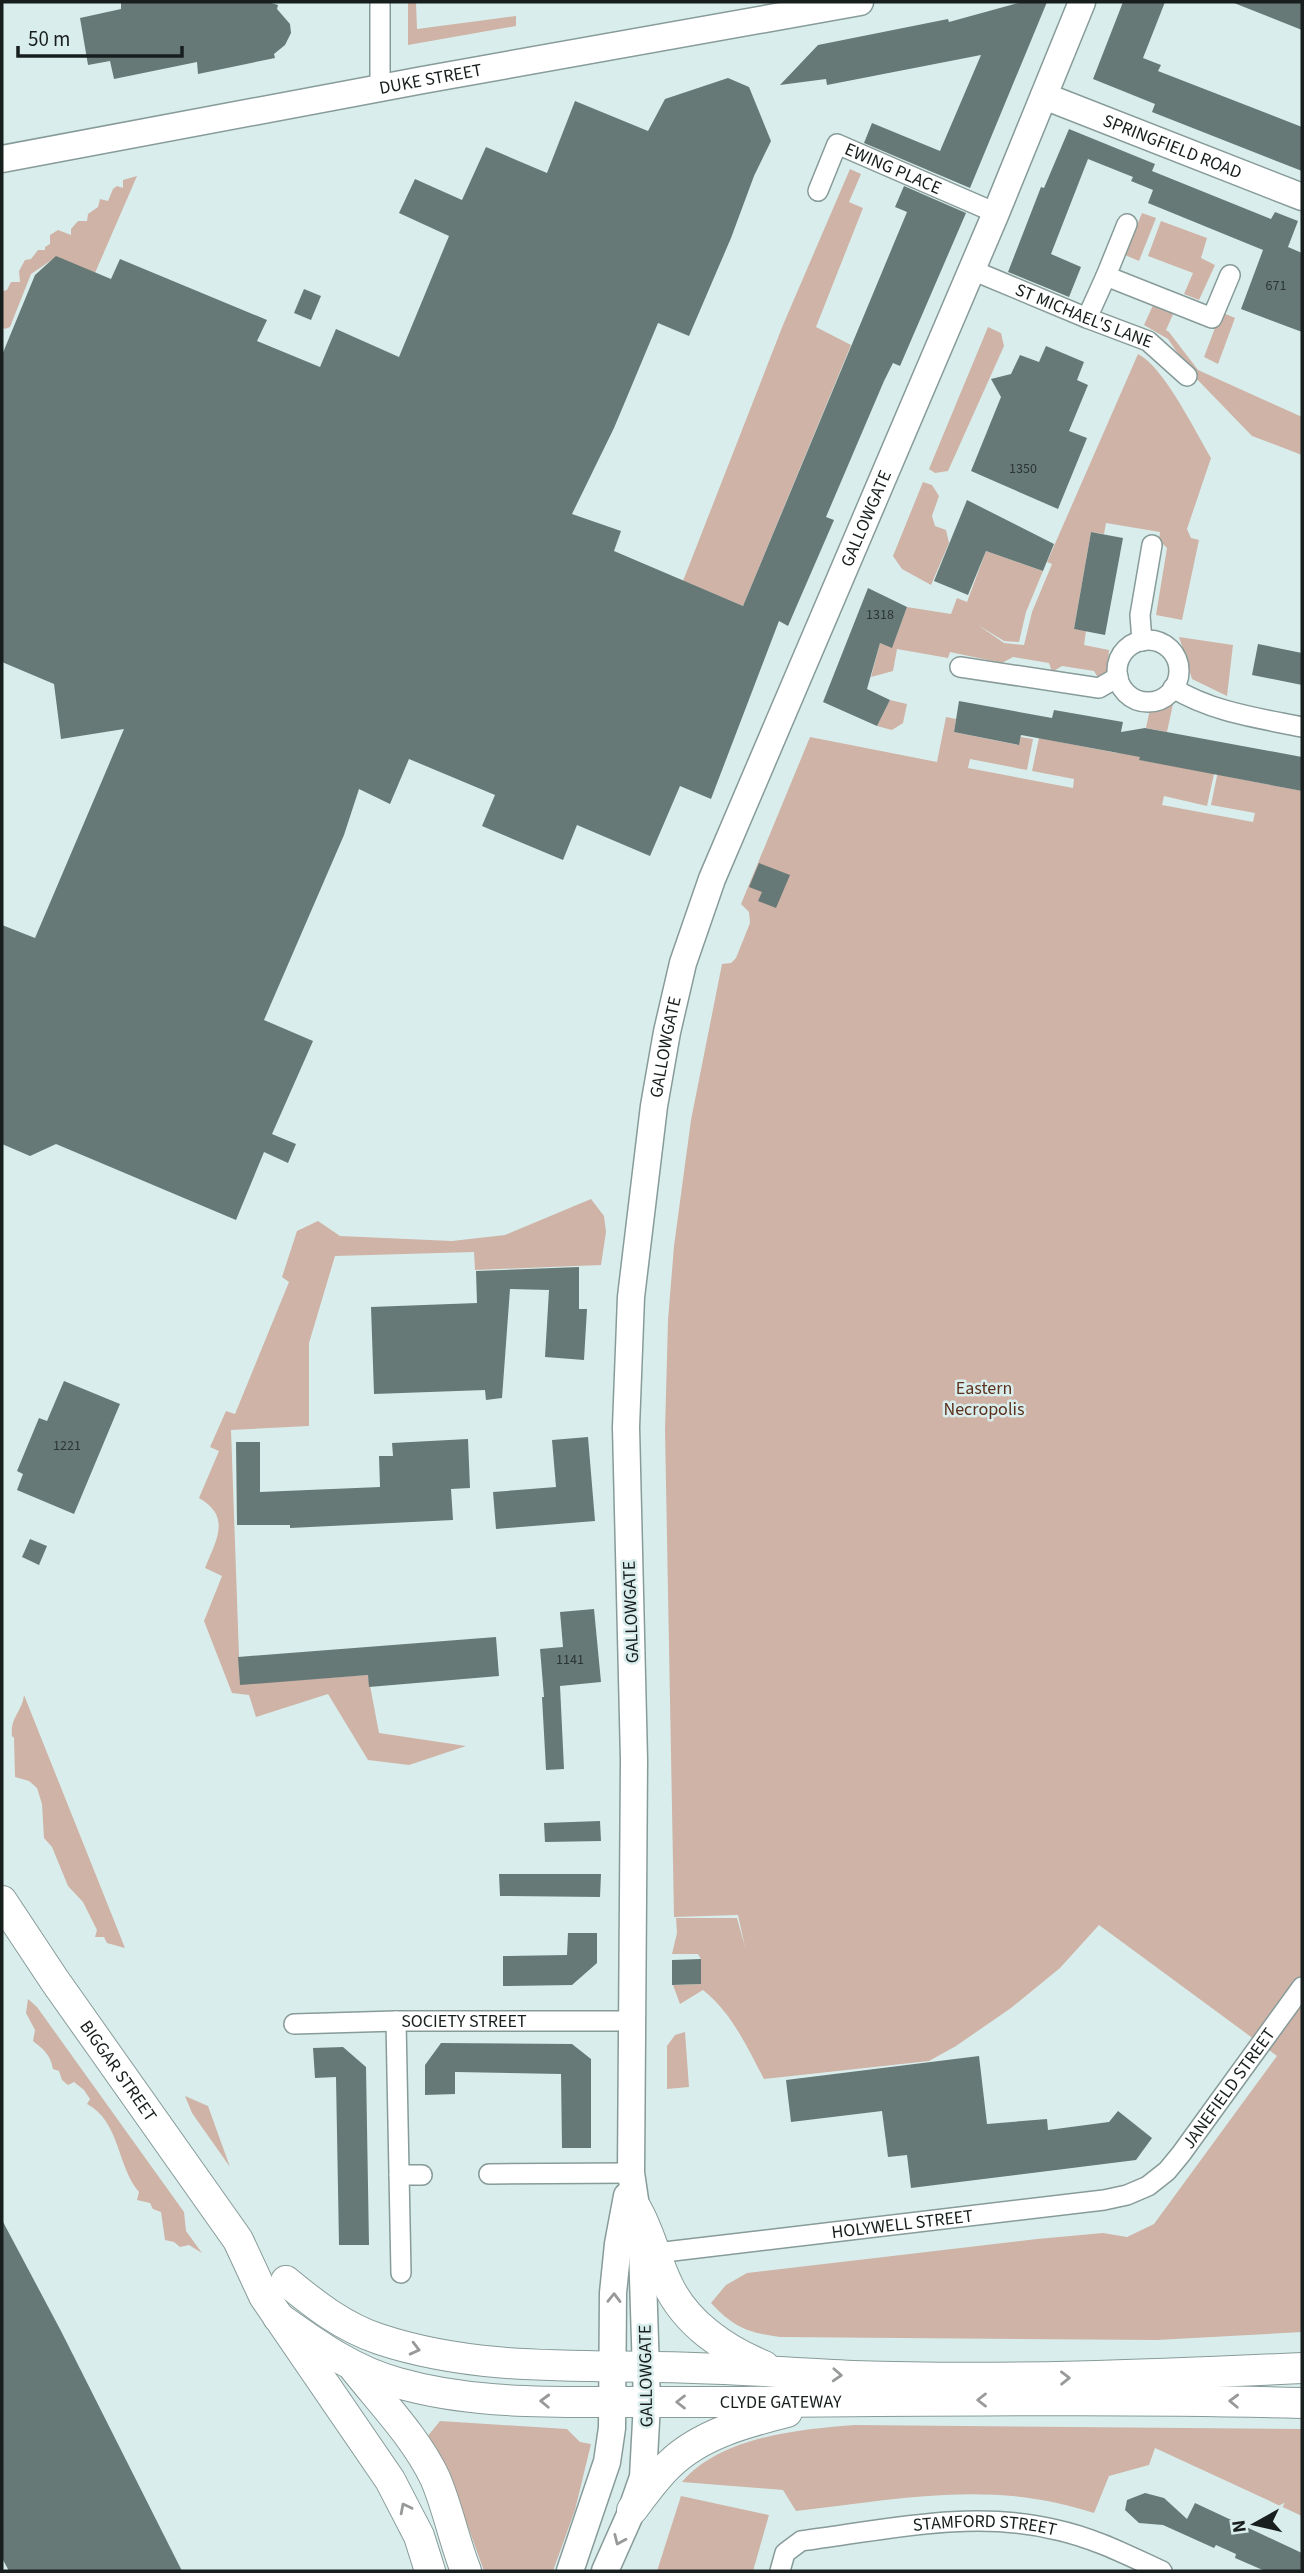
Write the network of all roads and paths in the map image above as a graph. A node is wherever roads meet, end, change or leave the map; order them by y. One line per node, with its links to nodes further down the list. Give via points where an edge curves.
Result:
1 (380, 2): 4 (street)
2 (860, 2): 4 (street, DUKE STREET)
3 (1082, 2): 5 (street, GALLOWGATE)
4 (380, 88): 6 (street, DUKE STREET)
5 (1044, 96): 8 (street, SPRINGFIELD ROAD); 9 (street, GALLOWGATE)
6 (2, 159)
7 (818, 191): 9 (street, EWING PLACE, via 837,144)
8 (1302, 197)
9 (996, 213): 11 (street, GALLOWGATE)
10 (1127, 224): 13 (street)
11 (972, 270): 14 (street, ST MICHAEL'S LANE); 25 (street, GALLOWGATE, via 712,879 683,964 667,1032 639,1226 627,1361)
12 (1230, 275): 13 (street, via 1212,318)
13 (1107, 276): 14 (street)
14 (1087, 318): 15 (street, ST MICHAEL'S LANE, via 1149,341)
15 (1188, 376)
16 (1152, 545): 17 (street, via 1140,615)
17 (1142, 641): 19 (street, via 1122,654); 20 (street, via 1162,643 1170,650 1179,668)
18 (960, 667): 19 (street, via 1100,688)
19 (1118, 677): 20 (street, via 1128,695 1147,702 1167,696)
20 (1173, 688): 21 (street, via 1227,711)
21 (1302, 727)
22 (2, 1901): 33 (main road, BIGGAR STREET)
23 (1302, 1987): 31 (street, JANEFIELD STREET, via 1181,2154)
24 (396, 2021): 25 (street, SOCIETY STREET); 26 (street, SOCIETY STREET); 29 (street)
25 (634, 2021): 27 (street, GALLOWGATE)
26 (294, 2024)
27 (631, 2173): 28 (street); 32 (street, GALLOWGATE); 39 (street, GALLOWGATE, one-way to 27, via 613,2293)
28 (489, 2174)
29 (399, 2175): 30 (street); 35 (street)
30 (422, 2175)
31 (1148, 2186): 34 (street, HOLYWELL STREET, via 1104,2200)
32 (636, 2208): 34 (main road); 40 (street, GALLOWGATE)
33 (238, 2240): 36 (main road, BIGGAR STREET); 37 (main road, BIGGAR STREET)
34 (656, 2253): 42 (main road, via 673,2295 700,2327 726,2347)
35 (401, 2273)
36 (286, 2281): 38 (main road, BIGGAR STREET); 39 (main road, CLYDE GATEWAY, one-way to 39, via 351,2328 415,2350 487,2362)
37 (278, 2317): 38 (main road, CLYDE GATEWAY); 49 (main road, BIGGAR STREET, one-way to 37, via 419,2536 390,2480)
38 (352, 2366): 44 (main road, CLYDE GATEWAY, one-way to 38, via 450,2395 398,2384); 50 (main road, BIGGAR STREET, via 429,2466)
39 (613, 2366): 40 (main road, CLYDE GATEWAY); 44 (street, GALLOWGATE)
40 (646, 2367): 42 (main road, CLYDE GATEWAY); 45 (street, GALLOWGATE)
41 (1302, 2368): 42 (main road, CLYDE GATEWAY, one-way to 41, via 1055,2378)
42 (781, 2372)
43 (832, 2401): 45 (main road, CLYDE GATEWAY, one-way to 45); 46 (main road, CLYDE GATEWAY, one-way to 43); 47 (main road, via 749,2422 709,2438 669,2464)
44 (613, 2402): 45 (main road, CLYDE GATEWAY); 51 (street, GALLOWGATE, via 607,2462)
45 (647, 2403): 47 (street, GALLOWGATE, via 643,2477)
46 (1302, 2403)
47 (632, 2510): 52 (street, GALLOWGATE, one-way to 52)
48 (1149, 2569): 53 (street, STAMFORD STREET, via 1090,2539 1055,2529 985,2520 801,2541 785,2553)
49 (430, 2571)
50 (466, 2571)
51 (570, 2571)
52 (605, 2571)
53 (780, 2571)

